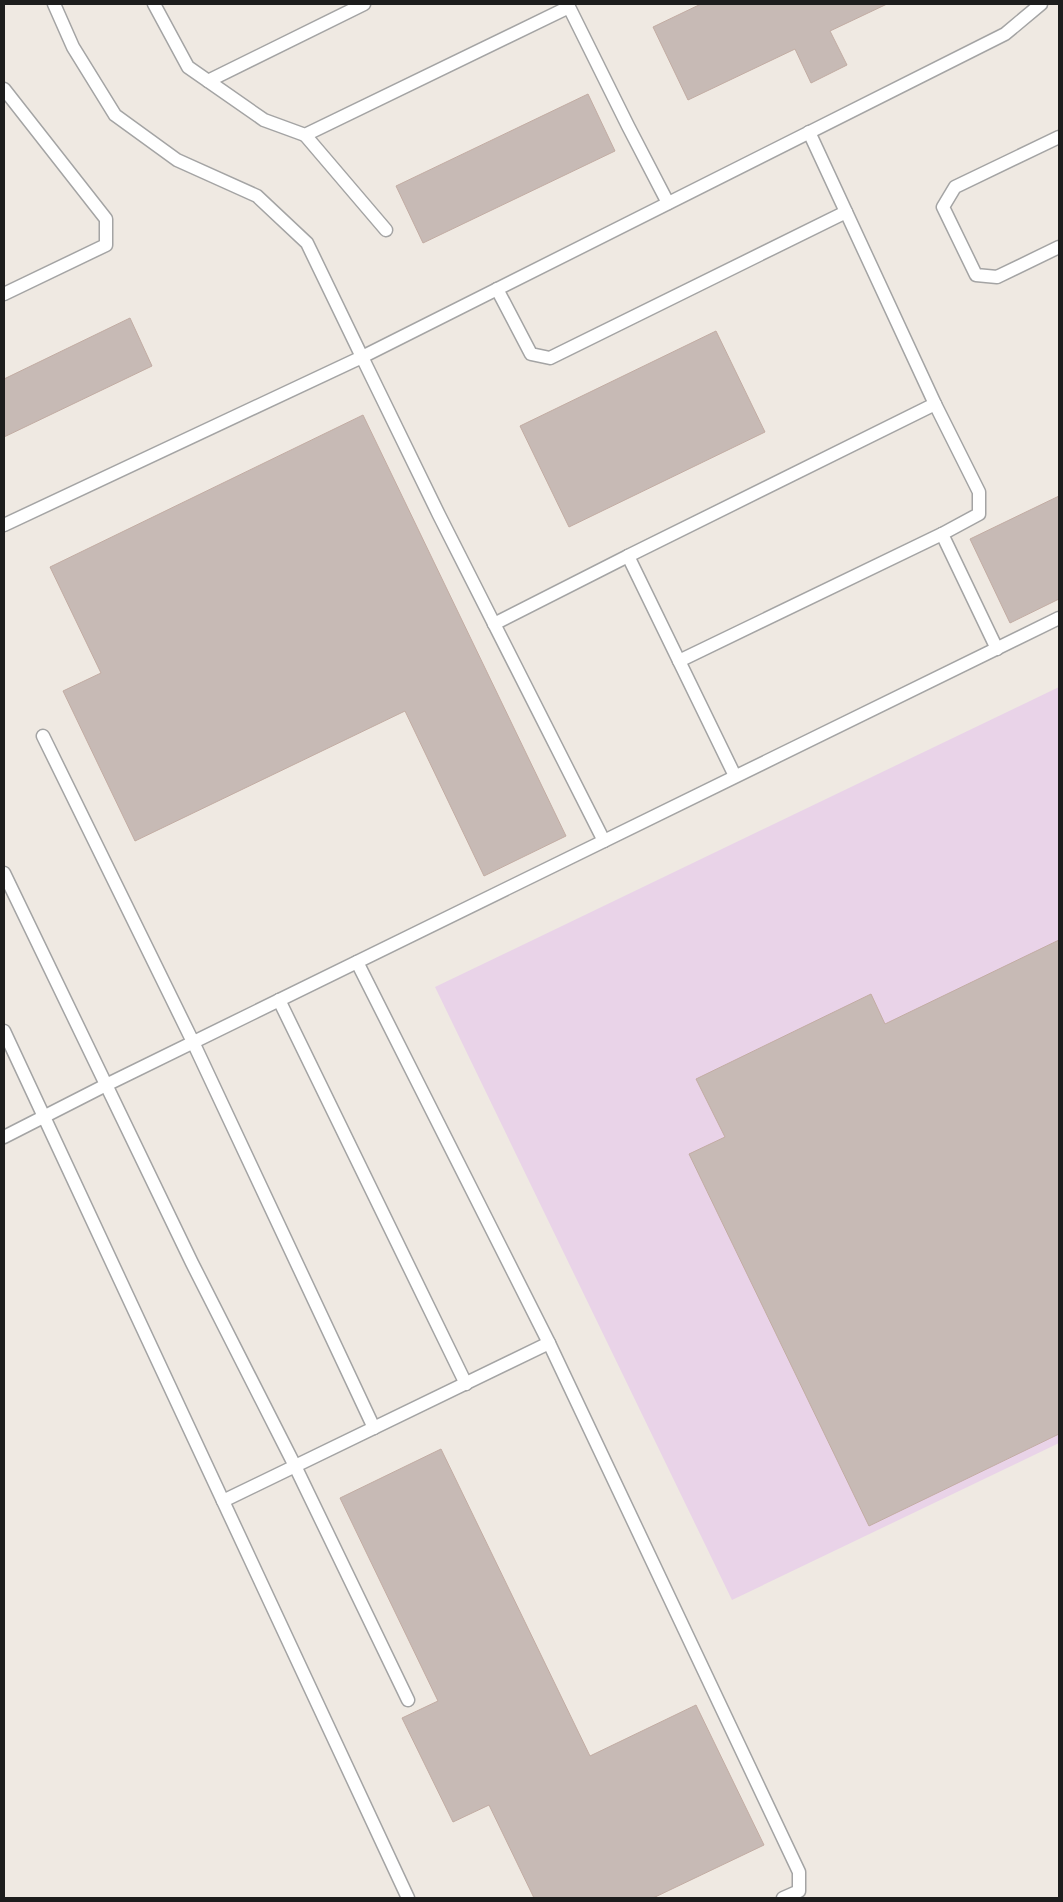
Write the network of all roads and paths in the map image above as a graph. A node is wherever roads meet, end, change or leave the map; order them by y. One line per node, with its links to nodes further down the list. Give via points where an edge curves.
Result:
1 (54, 4): 17 (lane, via 73,47 115,115 177,160 257,196 308,244)
2 (154, 4): 6 (lane, via 188,68)
3 (364, 4): 6 (lane)
4 (1041, 4): 8 (lane, via 1005,34)
5 (572, 5): 9 (lane); 11 (lane)
6 (208, 81): 9 (lane, via 264,120)
7 (4, 89): 16 (lane, via 106,219 106,245)
8 (809, 132): 11 (lane); 12 (lane)
9 (305, 134): 13 (lane)
10 (1059, 137): 14 (lane, via 955,187 943,207 976,275 996,277)
11 (668, 203): 15 (lane)
12 (846, 212): 15 (lane, via 550,358 531,354); 18 (lane)
13 (386, 230)
14 (1059, 247)
15 (498, 289): 17 (lane)
16 (4, 294)
17 (362, 357): 19 (lane); 23 (lane)
18 (935, 404): 20 (lane, via 979,492 979,514); 21 (lane)
19 (5, 522)
20 (942, 534): 24 (lane); 25 (lane)
21 (628, 556): 23 (lane); 25 (lane)
22 (1059, 618): 24 (lane)
23 (494, 624): 28 (lane)
24 (997, 649): 27 (lane)
25 (679, 661): 27 (lane)
26 (43, 736): 33 (lane)
27 (735, 776): 28 (lane)
28 (604, 841): 30 (lane)
29 (4, 873): 34 (lane)
30 (358, 962): 31 (lane); 37 (lane)
31 (279, 1000): 33 (lane); 38 (lane)
32 (4, 1031): 35 (lane)
33 (194, 1042): 34 (lane); 39 (lane)
34 (106, 1085): 35 (lane); 40 (lane)
35 (44, 1116): 36 (lane); 41 (lane)
36 (4, 1137)
37 (549, 1343): 38 (lane); 44 (lane, via 799,1872 799,1891)
38 (466, 1384): 39 (lane)
39 (374, 1428): 40 (lane)
40 (295, 1466): 41 (lane); 42 (lane)
41 (223, 1501): 43 (lane)
42 (408, 1700)
43 (408, 1898)
44 (783, 1898)

